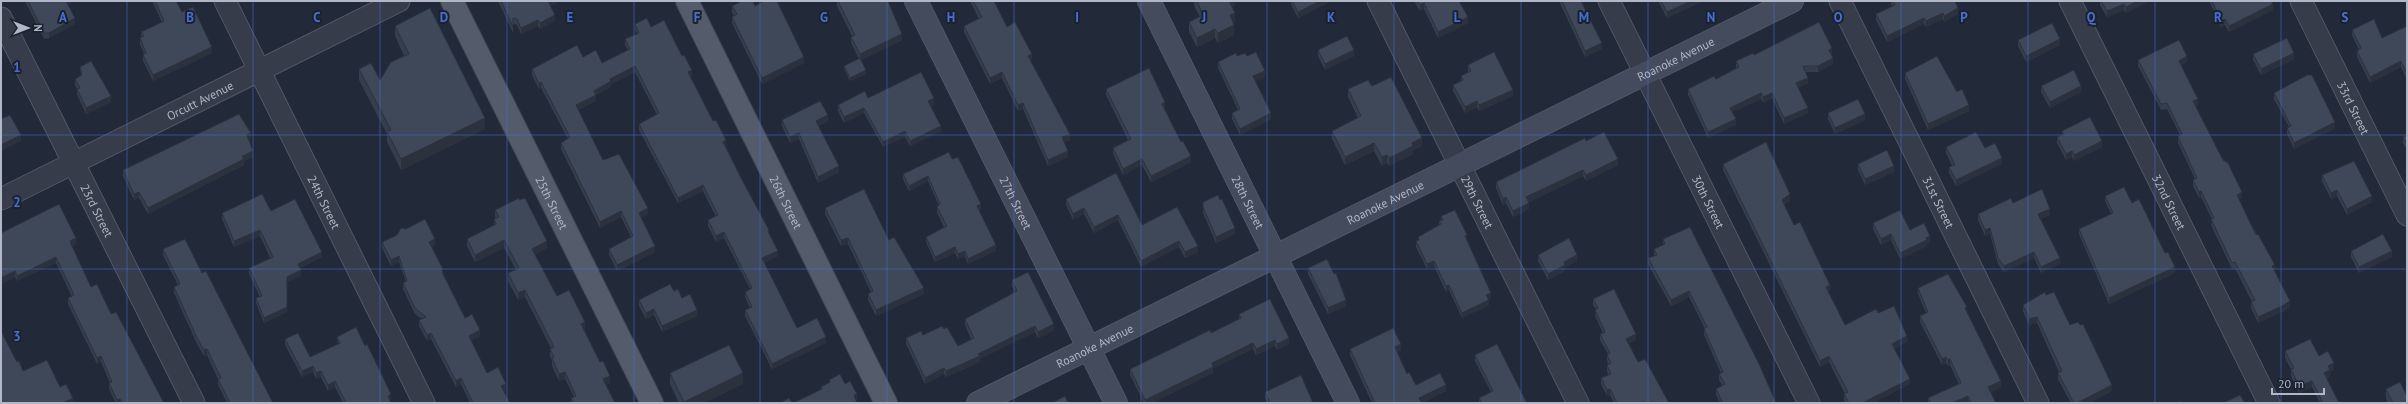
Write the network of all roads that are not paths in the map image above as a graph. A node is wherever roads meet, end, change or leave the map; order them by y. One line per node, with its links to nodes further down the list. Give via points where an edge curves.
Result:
1 (225, 1): 14 (street, 24th Street)
2 (399, 1): 14 (street, Orcutt Avenue)
3 (452, 1): 24 (main road, 25th Street)
4 (687, 1): 25 (main road, 26th Street)
5 (916, 1): 21 (street, 27th Street)
6 (1149, 1): 20 (street, 28th Street)
7 (1378, 1): 17 (street, 29th Street)
8 (1609, 1): 15 (street, 30th Street)
9 (1792, 1): 15 (street, Roanoke Avenue)
10 (1840, 1): 31 (street, 31st Street)
11 (2070, 1): 32 (street, 32nd Street)
12 (2301, 1): 19 (street, 33rd Street)
13 (1, 18): 16 (street, 23rd Street)
14 (260, 71): 16 (street, Orcutt Avenue); 23 (street, 24th Street)
15 (1646, 74): 17 (street, Roanoke Avenue); 30 (street, 30th Street)
16 (73, 163): 18 (street, Orcutt Avenue); 22 (street, 23rd Street)
17 (1460, 165): 20 (street, Roanoke Avenue); 29 (street, 29th Street)
18 (1, 199)
19 (2407, 215)
20 (1275, 256): 21 (street, Roanoke Avenue); 28 (street, 28th Street)
21 (1088, 347): 26 (street, Roanoke Avenue); 27 (street, 27th Street)
22 (194, 403)
23 (424, 403)
24 (652, 403)
25 (886, 403)
26 (978, 403)
27 (1116, 403)
28 (1348, 403)
29 (1578, 403)
30 (1808, 403)
31 (2038, 403)
32 (2269, 403)

